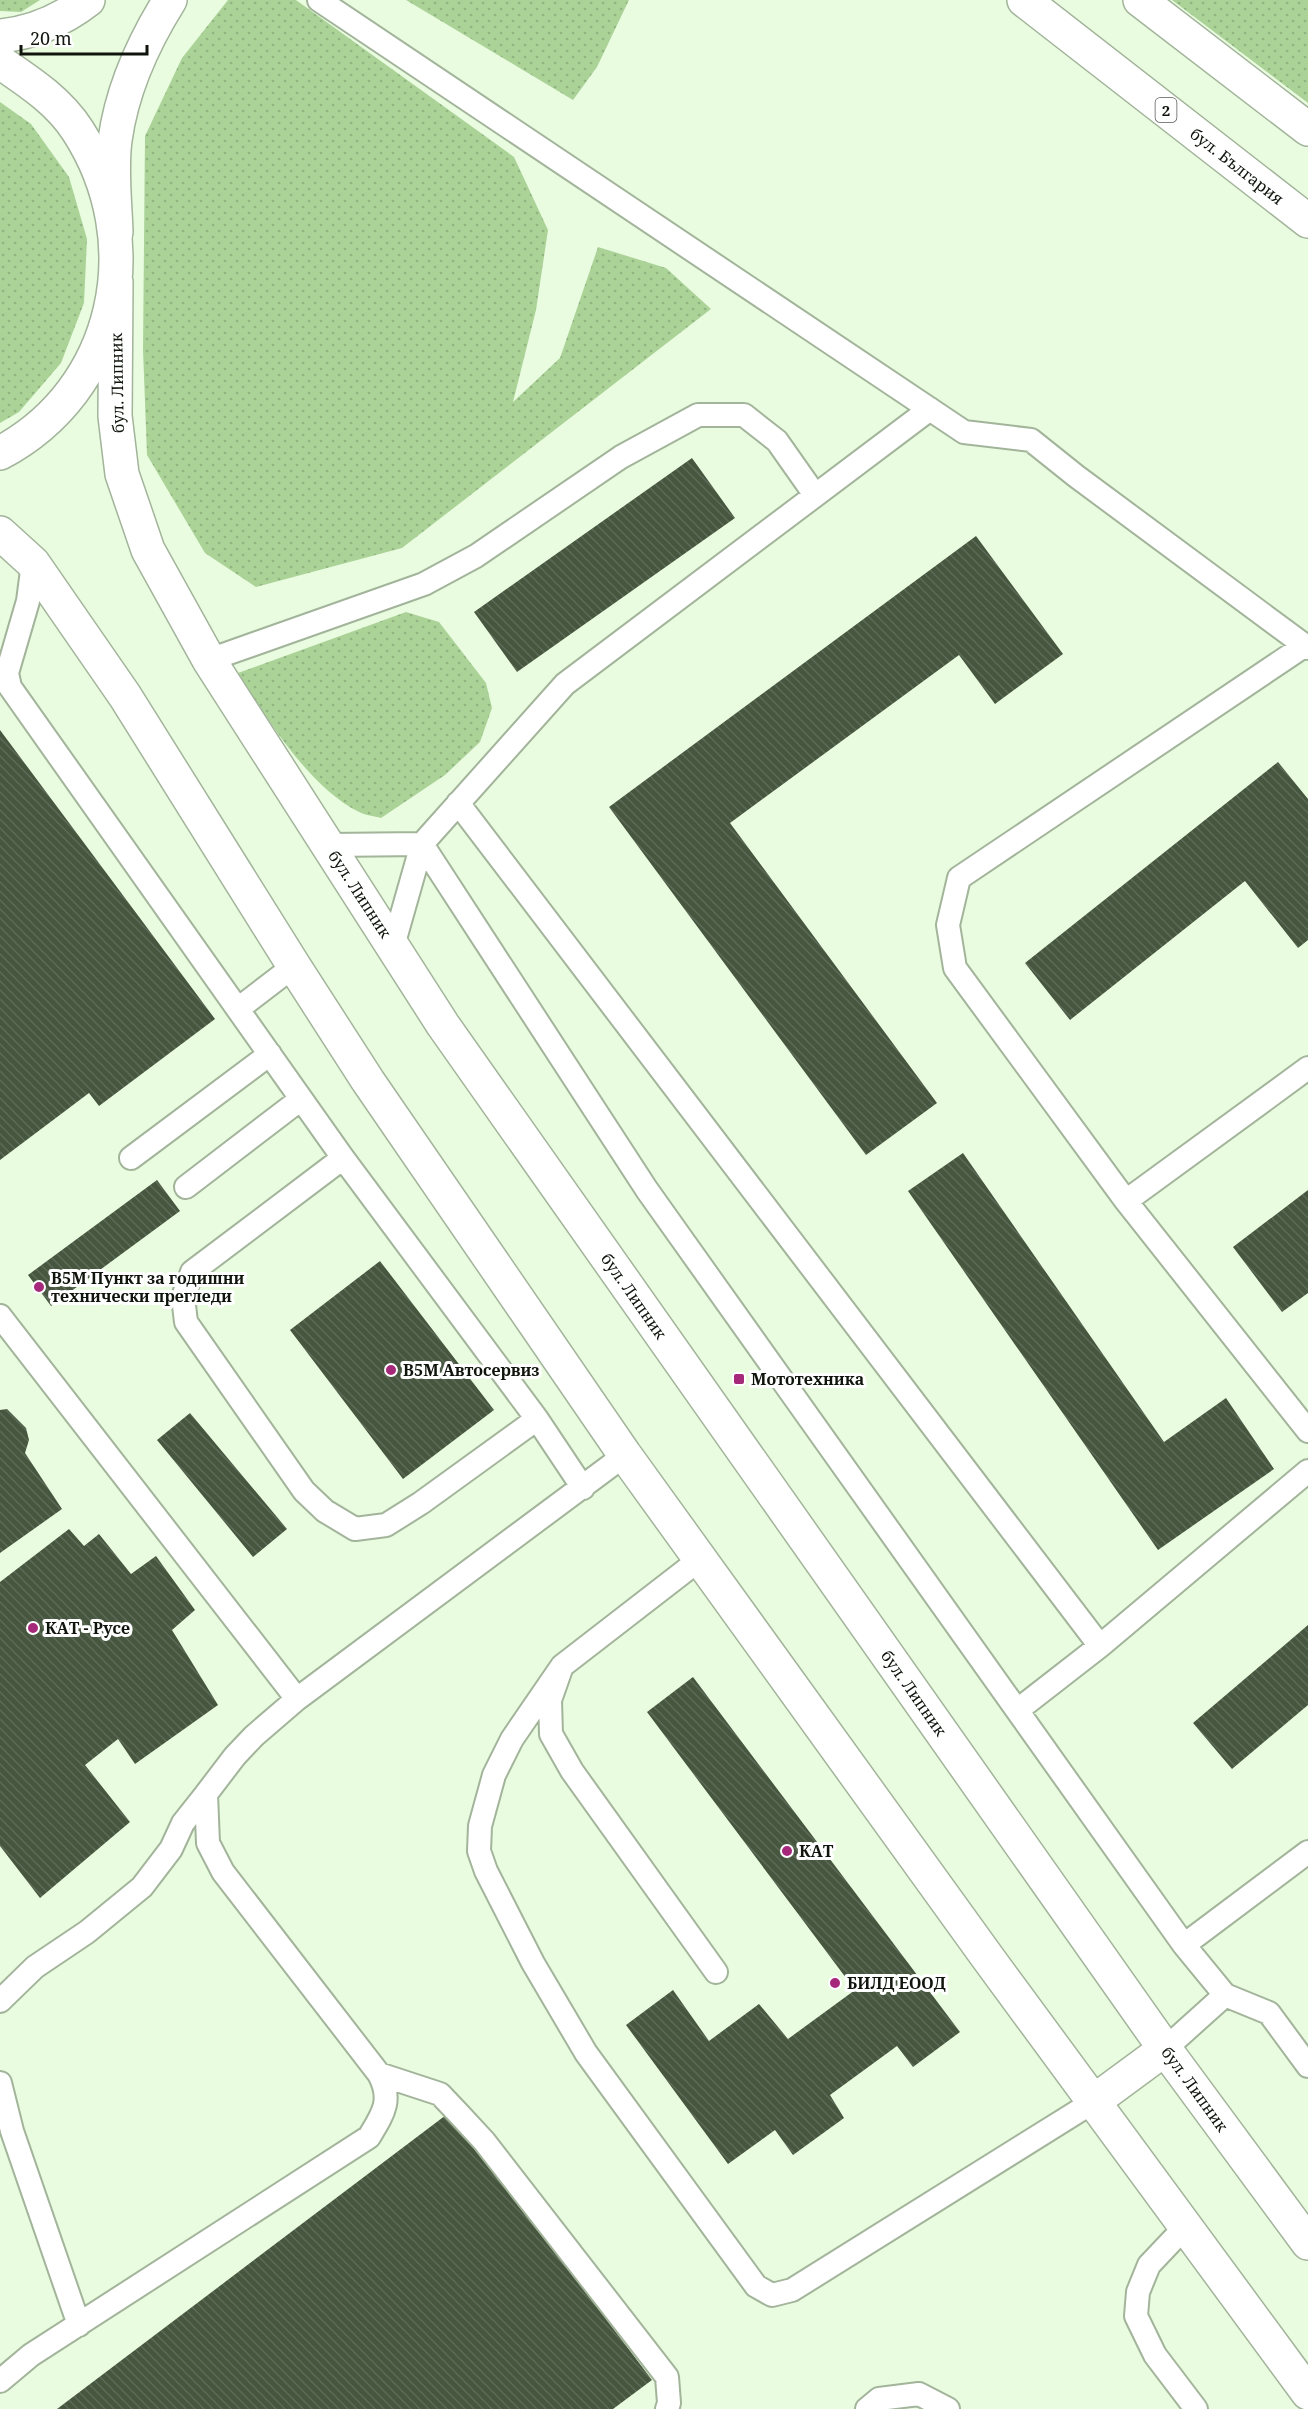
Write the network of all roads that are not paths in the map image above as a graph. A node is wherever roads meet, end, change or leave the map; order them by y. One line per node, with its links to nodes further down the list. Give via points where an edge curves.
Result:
1 (88, 0): 6 (main road, via 45,25)
2 (170, 0): 10 (main road, via 143,48 122,108 115,142)
3 (320, 0): 12 (lane)
4 (1024, 0): 9 (main road, бул. България / 2)
5 (1140, 0): 8 (main road)
6 (0, 36)
7 (0, 62): 10 (main road, via 40,88 77,129 103,178)
8 (1308, 129)
9 (1308, 221)
10 (116, 232): 11 (main road)
11 (116, 282): 13 (main road, via 101,343 69,397 25,440); 18 (main road, бул. Липник, via 114,416 122,474 148,550)
12 (930, 409): 14 (lane); 17 (lane, via 964,432 1031,440)
13 (0, 453)
14 (815, 495): 18 (lane, via 777,441 744,415 698,416 621,456 476,556 424,584); 19 (lane, via 565,684)
15 (0, 533): 16 (main road)
16 (33, 563): 23 (main road, via 125,696); 24 (lane, via 28,601 7,673 10,687)
17 (1306, 647): 31 (lane, via 960,878 948,925 955,968)
18 (210, 660): 21 (main road, бул. Липник)
19 (458, 803): 20 (lane); 39 (lane)
20 (422, 844): 21 (lane); 22 (lane); 42 (lane, via 647,1190)
21 (329, 845): 22 (main road, бул. Липник)
22 (393, 946): 49 (main road, бул. Липник, via 450,1035)
23 (294, 966): 24 (lane); 35 (main road, via 368,1081)
24 (238, 1009): 25 (lane)
25 (270, 1054): 27 (lane); 28 (lane)
26 (1308, 1068): 31 (lane)
27 (301, 1099): 29 (lane); 30 (lane)
28 (131, 1158)
29 (343, 1158): 33 (lane); 33 (lane, via 192,1272 183,1297 186,1322 304,1491 325,1511 355,1529 386,1525)
30 (186, 1187)
31 (1126, 1201): 34 (lane)
32 (0, 1316): 41 (lane)
33 (537, 1419): 37 (lane)
34 (1308, 1431)
35 (625, 1455): 37 (lane); 38 (main road)
36 (1308, 1471): 39 (lane)
37 (583, 1488): 41 (lane)
38 (699, 1560): 40 (lane); 53 (main road)
39 (1100, 1646): 42 (lane)
40 (562, 1666): 46 (lane, via 550,1700 551,1734 572,1771); 53 (lane, via 512,1739 494,1775 480,1826 478,1851 533,1964 586,2053 756,2286 772,2295 792,2290)
41 (297, 1699): 43 (lane, via 254,1736)
42 (1018, 1709): 45 (lane)
43 (206, 1794): 48 (lane, via 142,1887 87,1932 35,1966); 51 (lane, via 208,1843 223,1872)
44 (1308, 1852): 45 (lane)
45 (1184, 1945): 47 (lane)
46 (716, 1972)
47 (1225, 1995): 49 (lane); 50 (lane, via 1269,2013)
48 (0, 2001)
49 (1165, 2049): 53 (main road); 55 (main road, бул. Липник)
50 (1308, 2066)
51 (379, 2074): 56 (lane, via 387,2097 369,2138); 59 (lane, via 440,2094 484,2141 667,2378)
52 (0, 2084): 56 (lane, via 12,2132)
53 (1093, 2102): 54 (main road)
54 (1185, 2227): 58 (main road); 62 (lane, via 1149,2265 1138,2292 1136,2316 1155,2355)
55 (1308, 2243)
56 (79, 2325): 57 (lane, via 31,2355)
57 (0, 2381)
58 (1308, 2393)
59 (667, 2409)
60 (867, 2409): 61 (lane, via 879,2399 919,2394)
61 (948, 2409)
62 (1196, 2409)

